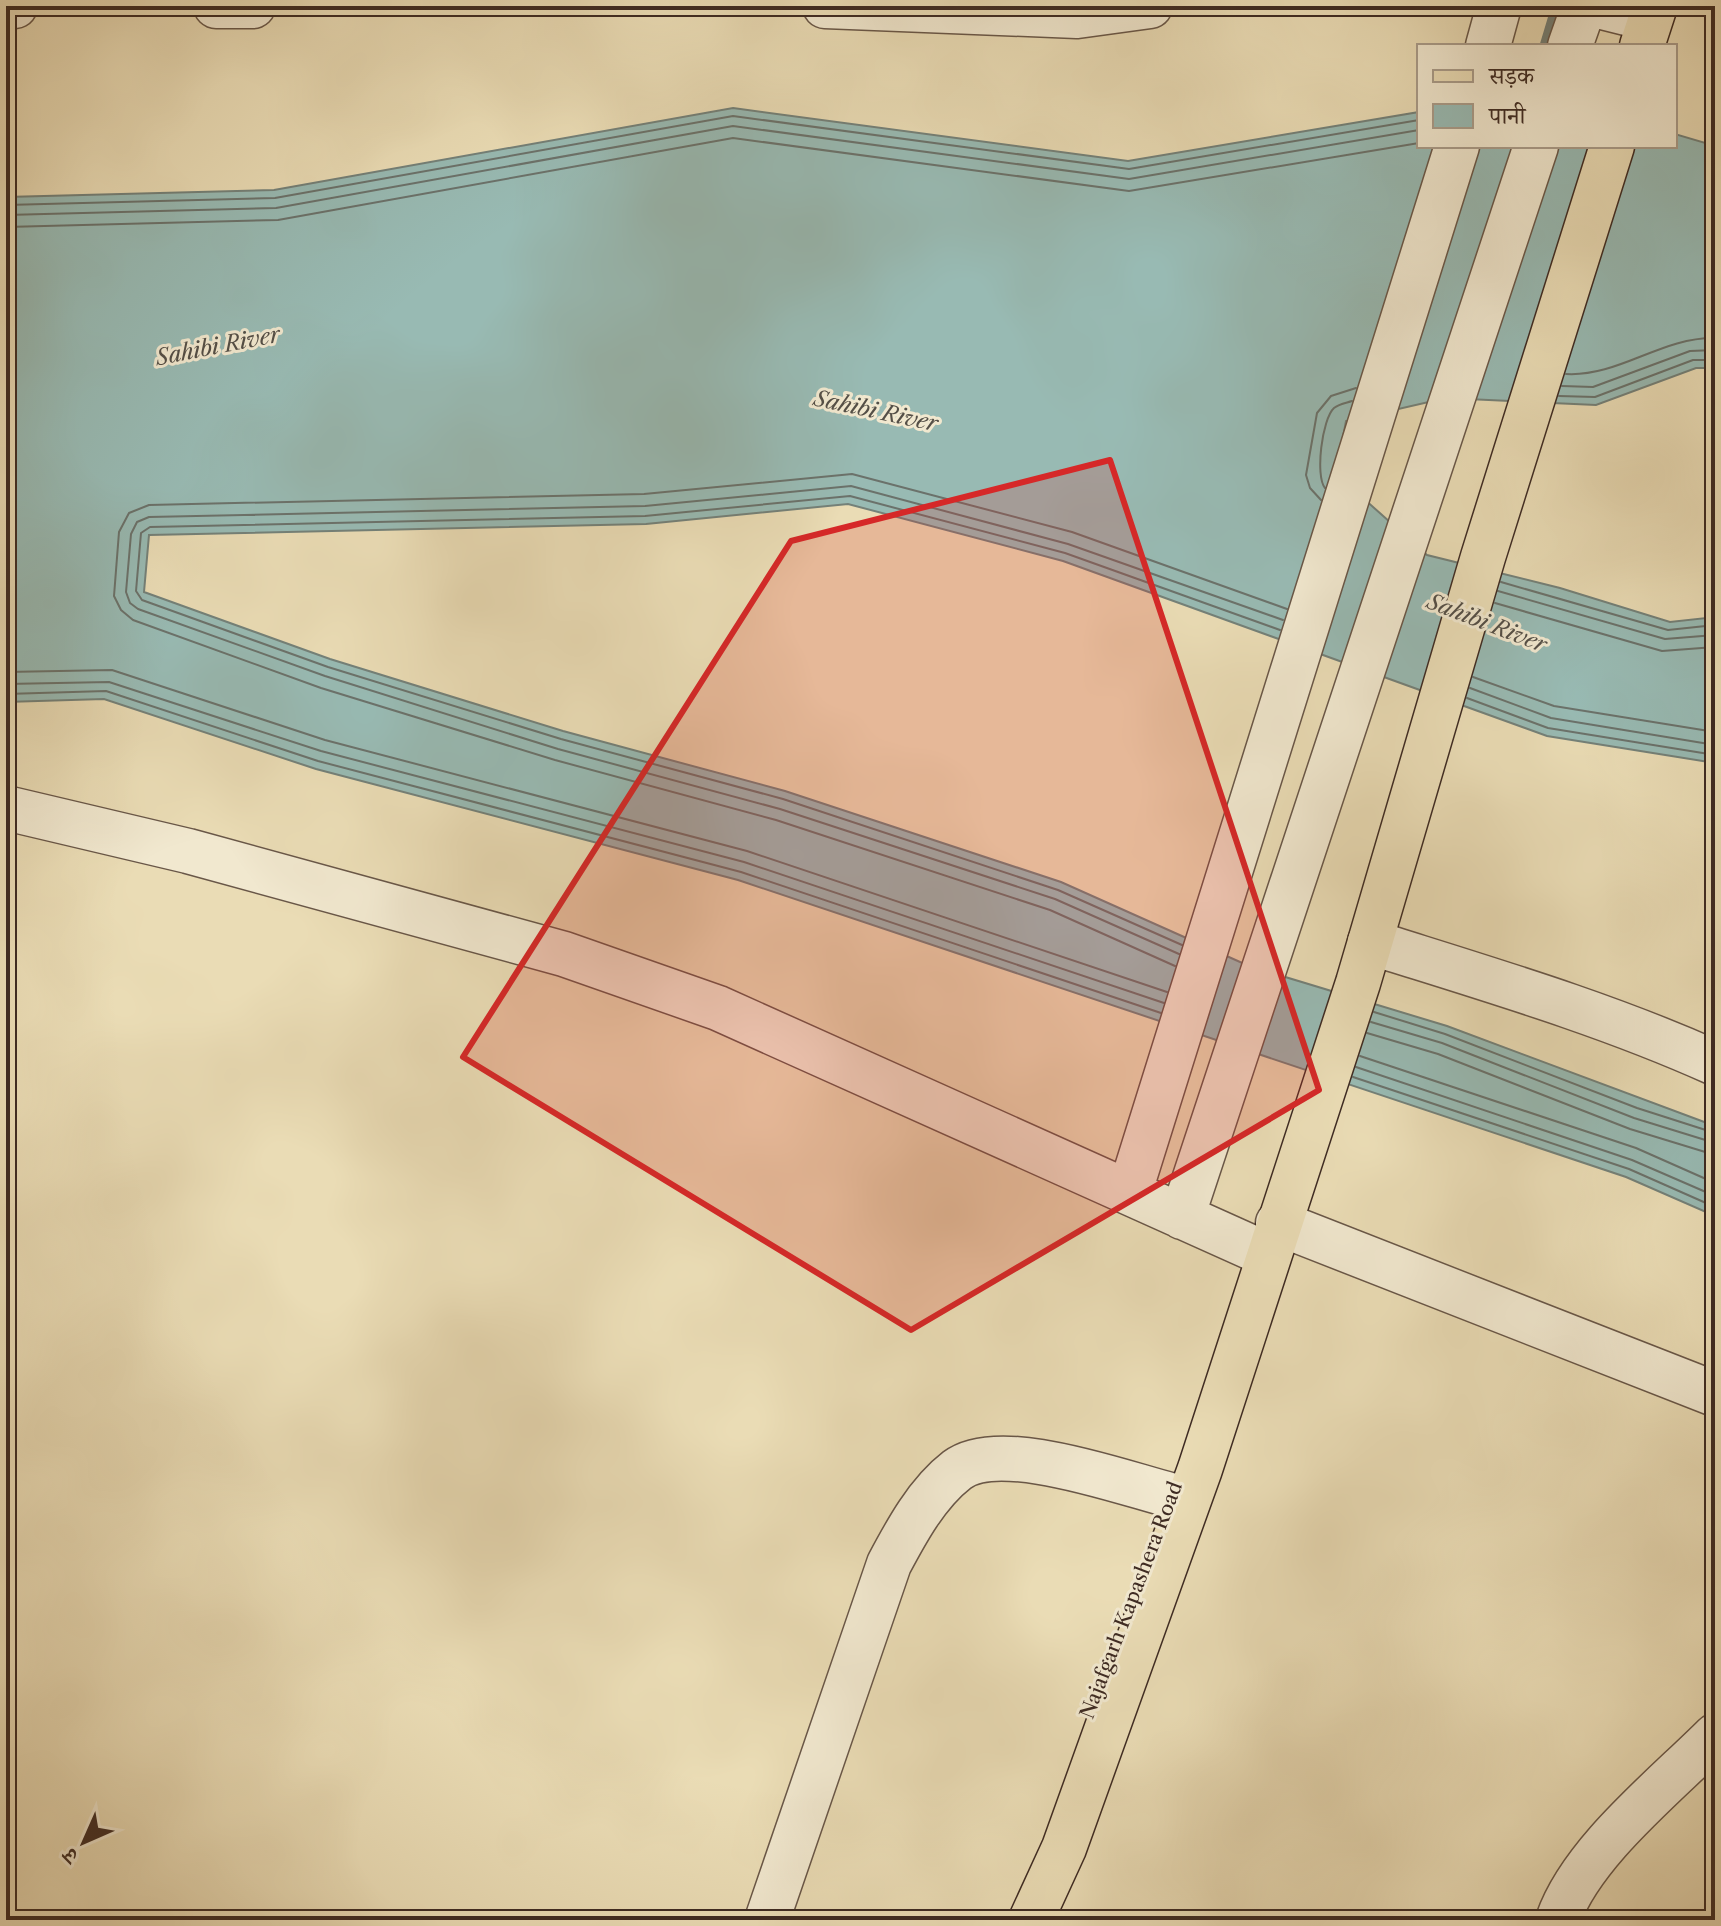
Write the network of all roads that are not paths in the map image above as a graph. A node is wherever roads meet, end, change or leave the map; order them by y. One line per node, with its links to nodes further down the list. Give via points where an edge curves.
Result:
1 (15, 6): 8 (street)
2 (216, 6): 3 (street)
3 (253, 6)
4 (825, 6): 5 (street, via 1077,16)
5 (1150, 6)
6 (1584, 6): 10 (street)
7 (1598, 6): 9 (street)
8 (6, 7)
9 (1649, 24)
10 (1571, 44)
11 (1456, 148): 17 (street)
12 (1535, 148): 18 (street)
13 (1611, 148): 15 (main road)
14 (6, 808): 17 (street, via 188,851 564,954 718,1008)
15 (1370, 942): 16 (street, via 1542,996); 19 (main road)
16 (1715, 1063)
17 (1130, 1191): 18 (street)
18 (1182, 1217): 19 (street)
19 (1268, 1253): 20 (street); 21 (main road, Najafgarh Kapashera Road); 25 (main road, via 1200,1469 1064,1848)
20 (1715, 1394)
21 (1170, 1495): 23 (street, via 1019,1457 983,1458 957,1470 908,1529 889,1564); 24 (main road, Najafgarh Kapashera Road, via 1046,1827)
22 (1715, 1736): 26 (street, via 1585,1867)
23 (767, 1920)
24 (1003, 1920)
25 (1031, 1920)
26 (1558, 1920)

